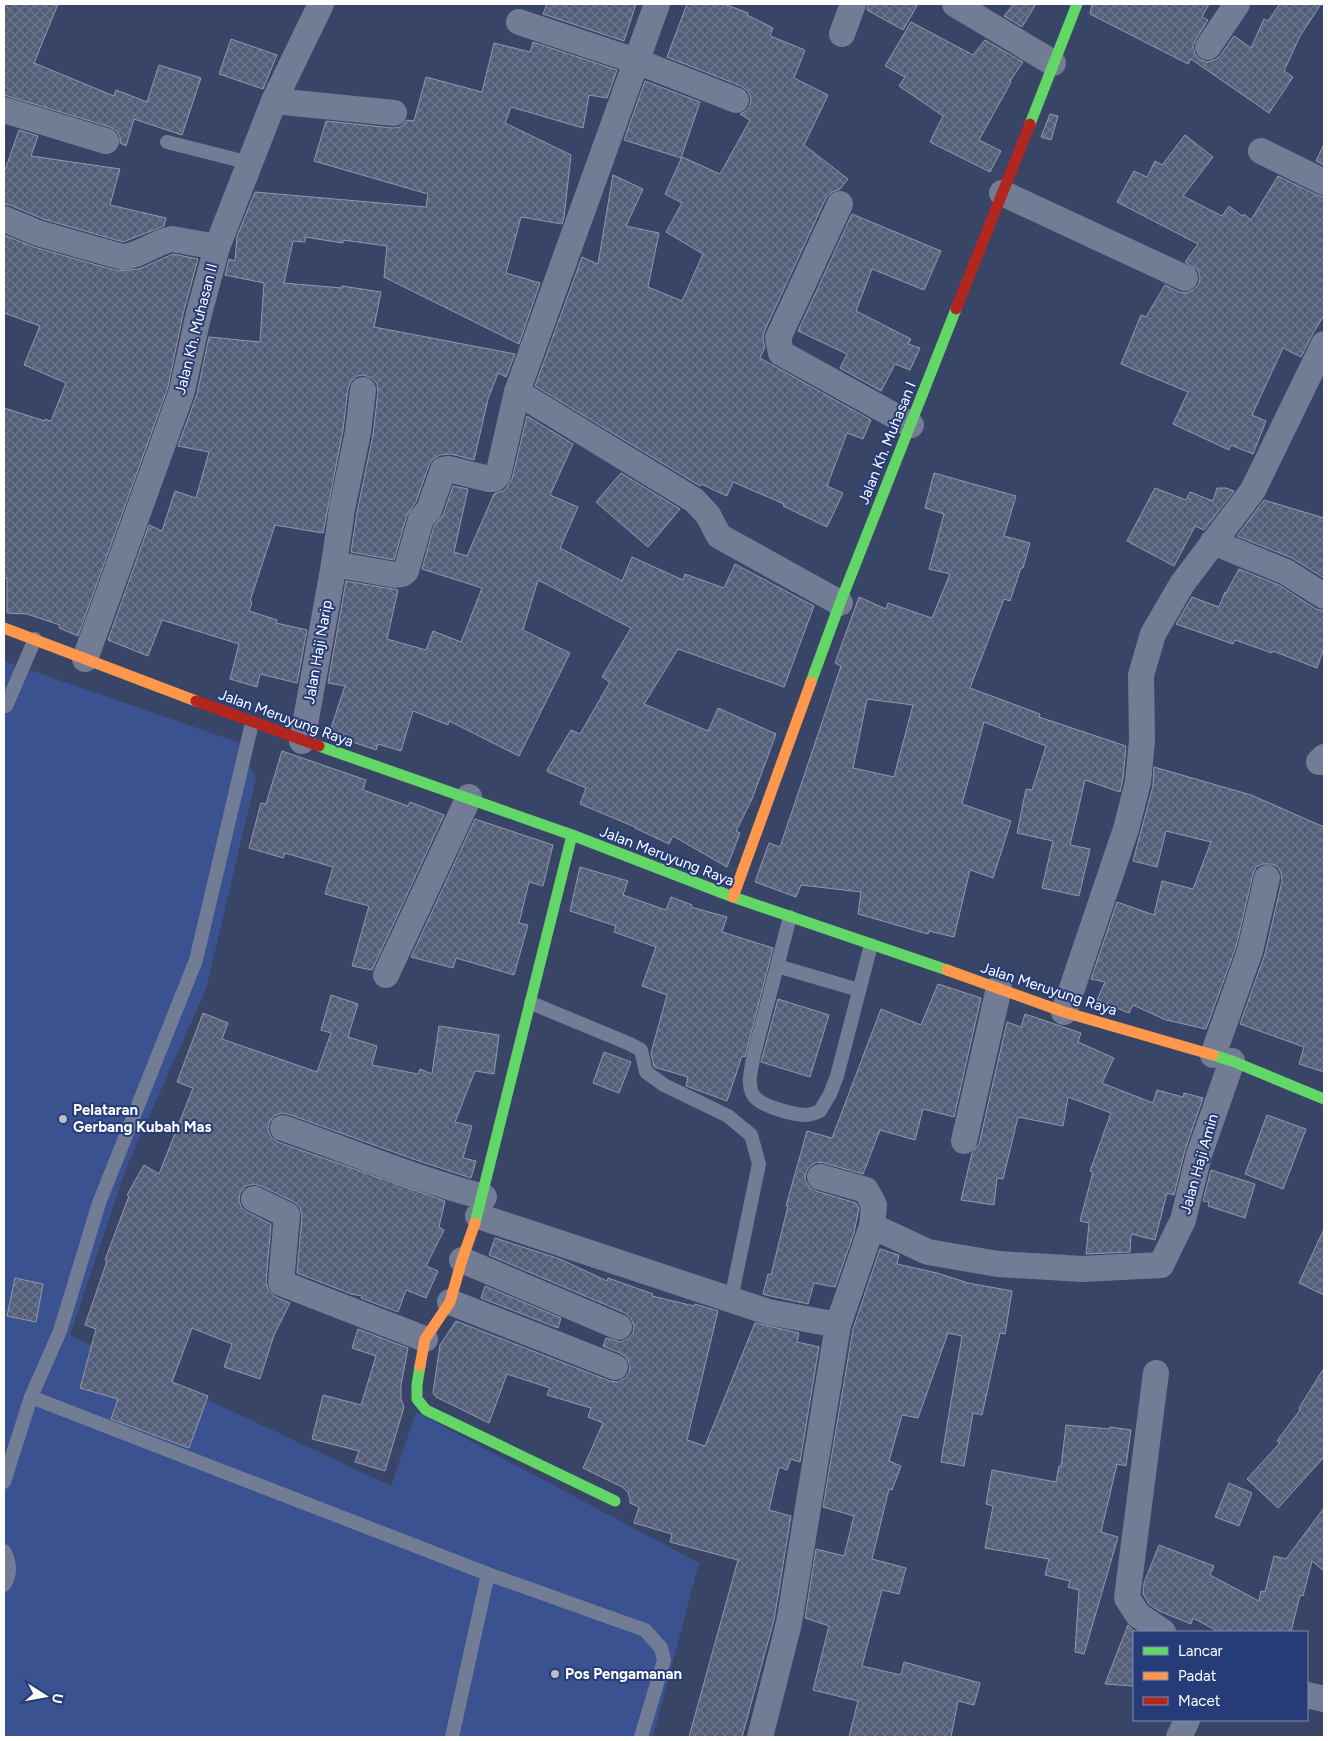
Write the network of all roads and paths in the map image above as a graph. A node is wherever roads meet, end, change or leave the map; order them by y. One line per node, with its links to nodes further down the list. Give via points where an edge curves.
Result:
1 (321, 4): 13 (street, Jalan Kh. Muhasan II)
2 (657, 4): 10 (street)
3 (853, 4): 8 (street)
4 (955, 4): 11 (street)
5 (1077, 4): 11 (street, Jalan Kh. Muhasan I)
6 (1237, 4): 9 (street)
7 (519, 22): 10 (street)
8 (842, 34)
9 (1208, 47)
10 (636, 60): 12 (street); 28 (street)
11 (1053, 63): 21 (street, Jalan Kh. Muhasan I)
12 (736, 100)
13 (274, 101): 15 (street); 19 (street, Jalan Kh. Muhasan II)
14 (4, 110): 16 (street)
15 (394, 113)
16 (106, 141)
17 (167, 142): 19 (lane)
18 (1261, 151): 20 (street)
19 (250, 163): 24 (street, Jalan Kh. Muhasan II)
20 (1324, 182)
21 (1002, 194): 25 (street); 29 (street, Jalan Kh. Muhasan I)
22 (840, 204): 29 (street, via 778,338 781,353)
23 (4, 219): 24 (street, via 38,233 115,256 129,257 172,239)
24 (217, 247): 36 (street, Jalan Kh. Muhasan II, via 182,391)
25 (1184, 278)
26 (1324, 344): 30 (street, via 1253,490)
27 (363, 390): 31 (street, Jalan Haji Narip)
28 (517, 392): 31 (street, via 498,475 489,479 443,470 429,510 421,519 406,571 395,575); 33 (street, via 694,500 708,515 719,536)
29 (911, 425): 33 (street, Jalan Kh. Muhasan I)
30 (1213, 542): 32 (street, via 1286,572); 51 (street, via 1182,584 1153,634 1142,675 1138,782 1126,829)
31 (334, 564): 39 (street, Jalan Haji Narip)
32 (1324, 596)
33 (840, 603): 43 (street, Jalan Kh. Muhasan I)
34 (4, 628): 35 (street, Jalan Meruyung Raya)
35 (35, 639): 36 (street, Jalan Meruyung Raya); 37 (lane)
36 (85, 659): 38 (street, Jalan Meruyung Raya)
37 (6, 706)
38 (252, 723): 39 (street, Jalan Meruyung Raya); 68 (lane, via 196,960 99,1203 60,1331)
39 (302, 741): 40 (street, Jalan Meruyung Raya)
40 (469, 798): 41 (street, Jalan Meruyung Raya); 47 (street)
41 (572, 835): 43 (street, Jalan Meruyung Raya); 50 (street)
42 (1267, 878): 52 (street, Jalan Haji Amin)
43 (733, 897): 44 (street, Jalan Meruyung Raya)
44 (790, 917): 45 (street, Jalan Meruyung Raya); 46 (lane)
45 (870, 945): 48 (street, Jalan Meruyung Raya); 49 (lane)
46 (777, 966): 49 (lane); 49 (lane, via 750,1077 752,1093 758,1100 782,1110 806,1115 820,1111 837,1076)
47 (386, 975)
48 (999, 988): 51 (street, Jalan Meruyung Raya); 55 (street)
49 (859, 990)
50 (531, 1003): 58 (street); 61 (lane, via 641,1050 646,1072 664,1085 728,1116 751,1135 759,1164)
51 (1064, 1012): 52 (street, Jalan Meruyung Raya)
52 (1223, 1058): 53 (street, Jalan Meruyung Raya); 59 (street, Jalan Haji Amin, via 1183,1220 1161,1265 1082,1269 998,1264 928,1252)
53 (1324, 1099)
54 (283, 1128): 58 (street, via 408,1174)
55 (964, 1141)
56 (820, 1177): 59 (street, via 866,1190 874,1205)
57 (254, 1199): 65 (street, via 287,1215 280,1283)
58 (481, 1207): 60 (street); 61 (street)
59 (872, 1226): 63 (street)
60 (462, 1260): 62 (street); 64 (street)
61 (731, 1299): 63 (street, via 768,1312)
62 (450, 1302): 65 (street); 66 (street)
63 (838, 1325): 80 (street, via 789,1624)
64 (620, 1327)
65 (425, 1339): 70 (street, via 417,1398 426,1410)
66 (615, 1367)
67 (1156, 1373): 74 (street, via 1127,1598 1138,1615)
68 (31, 1397): 69 (lane); 72 (lane)
69 (4, 1482)
70 (615, 1501)
71 (4, 1551): 73 (lane, via 9,1561 8,1579)
72 (488, 1574): 78 (lane); 79 (lane, via 644,1630 661,1648 664,1660)
73 (4, 1586)
74 (1162, 1631)
75 (1308, 1695): 76 (street)
76 (1324, 1699)
77 (1187, 1721): 81 (street)
78 (452, 1737)
79 (641, 1737)
80 (760, 1737)
81 (1179, 1737)

